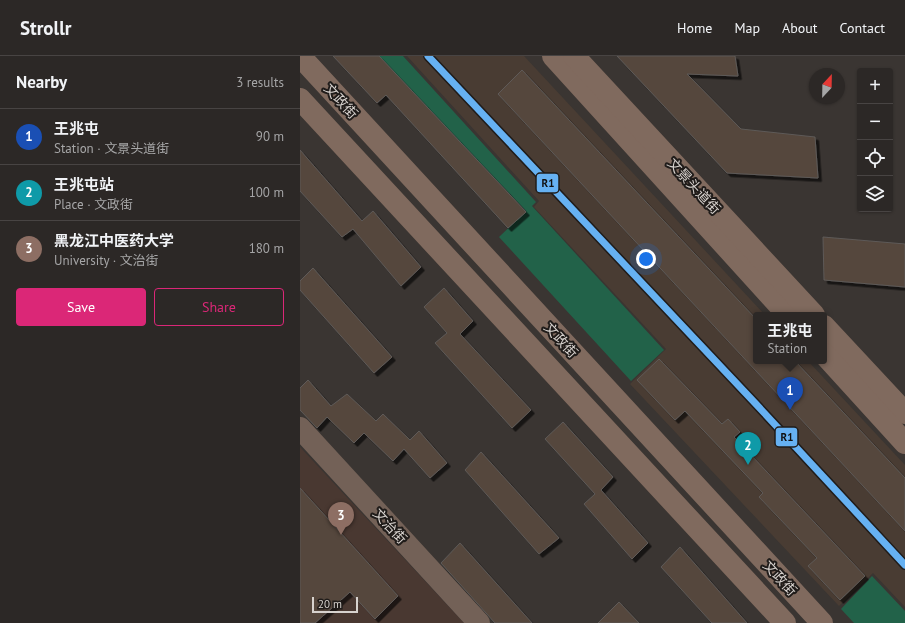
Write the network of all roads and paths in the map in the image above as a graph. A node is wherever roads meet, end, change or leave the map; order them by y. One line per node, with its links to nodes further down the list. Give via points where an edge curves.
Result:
1 (300, 56): 14 (main road, 文政街)
2 (553, 56): 5 (main road, 文景头道街)
3 (574, 56): 6 (main road, 文景头道街)
4 (300, 100): 13 (main road, 文政街)
5 (785, 312)
6 (811, 312)
7 (827, 329): 9 (main road)
8 (827, 357): 11 (main road)
9 (905, 413)
10 (300, 428): 12 (street, 文治街)
11 (905, 443)
12 (480, 623)
13 (785, 623)
14 (822, 623)

